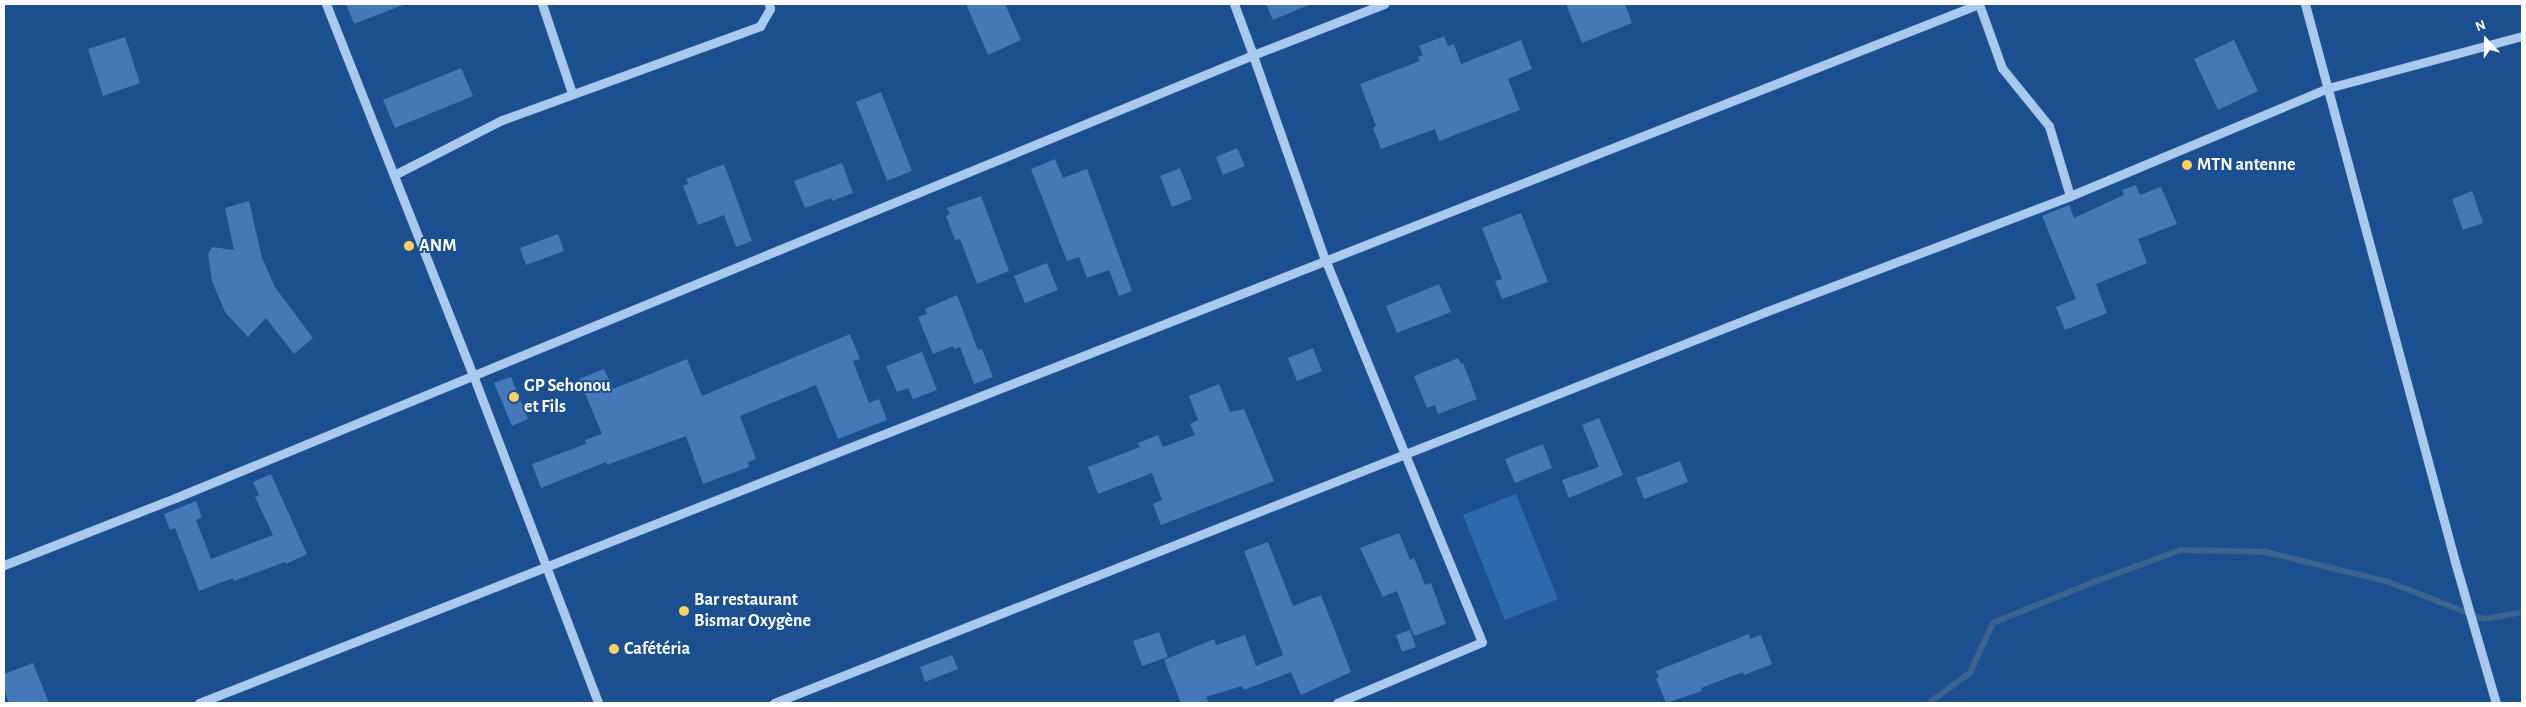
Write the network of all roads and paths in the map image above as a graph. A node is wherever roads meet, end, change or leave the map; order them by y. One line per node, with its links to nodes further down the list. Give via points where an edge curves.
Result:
1 (326, 4): 12 (street)
2 (542, 4): 11 (street)
3 (769, 4): 11 (street, via 770,9 760,26)
4 (1234, 4): 9 (street)
5 (1384, 4): 9 (street)
6 (1979, 4): 13 (street, via 2002,68 2049,126); 14 (street)
7 (2305, 4): 10 (street)
8 (2522, 36): 10 (street)
9 (1253, 55): 14 (street); 15 (street)
10 (2328, 88): 13 (street); 23 (street)
11 (572, 93): 12 (street, via 502,120)
12 (394, 175): 15 (street)
13 (2070, 196): 16 (street)
14 (1325, 260): 16 (street); 18 (street)
15 (473, 374): 17 (street); 18 (street)
16 (1406, 454): 21 (street); 22 (street, via 1482,642)
17 (4, 565)
18 (546, 566): 19 (street); 20 (street)
19 (199, 703)
20 (598, 703)
21 (774, 703)
22 (1337, 703)
23 (2496, 703)

